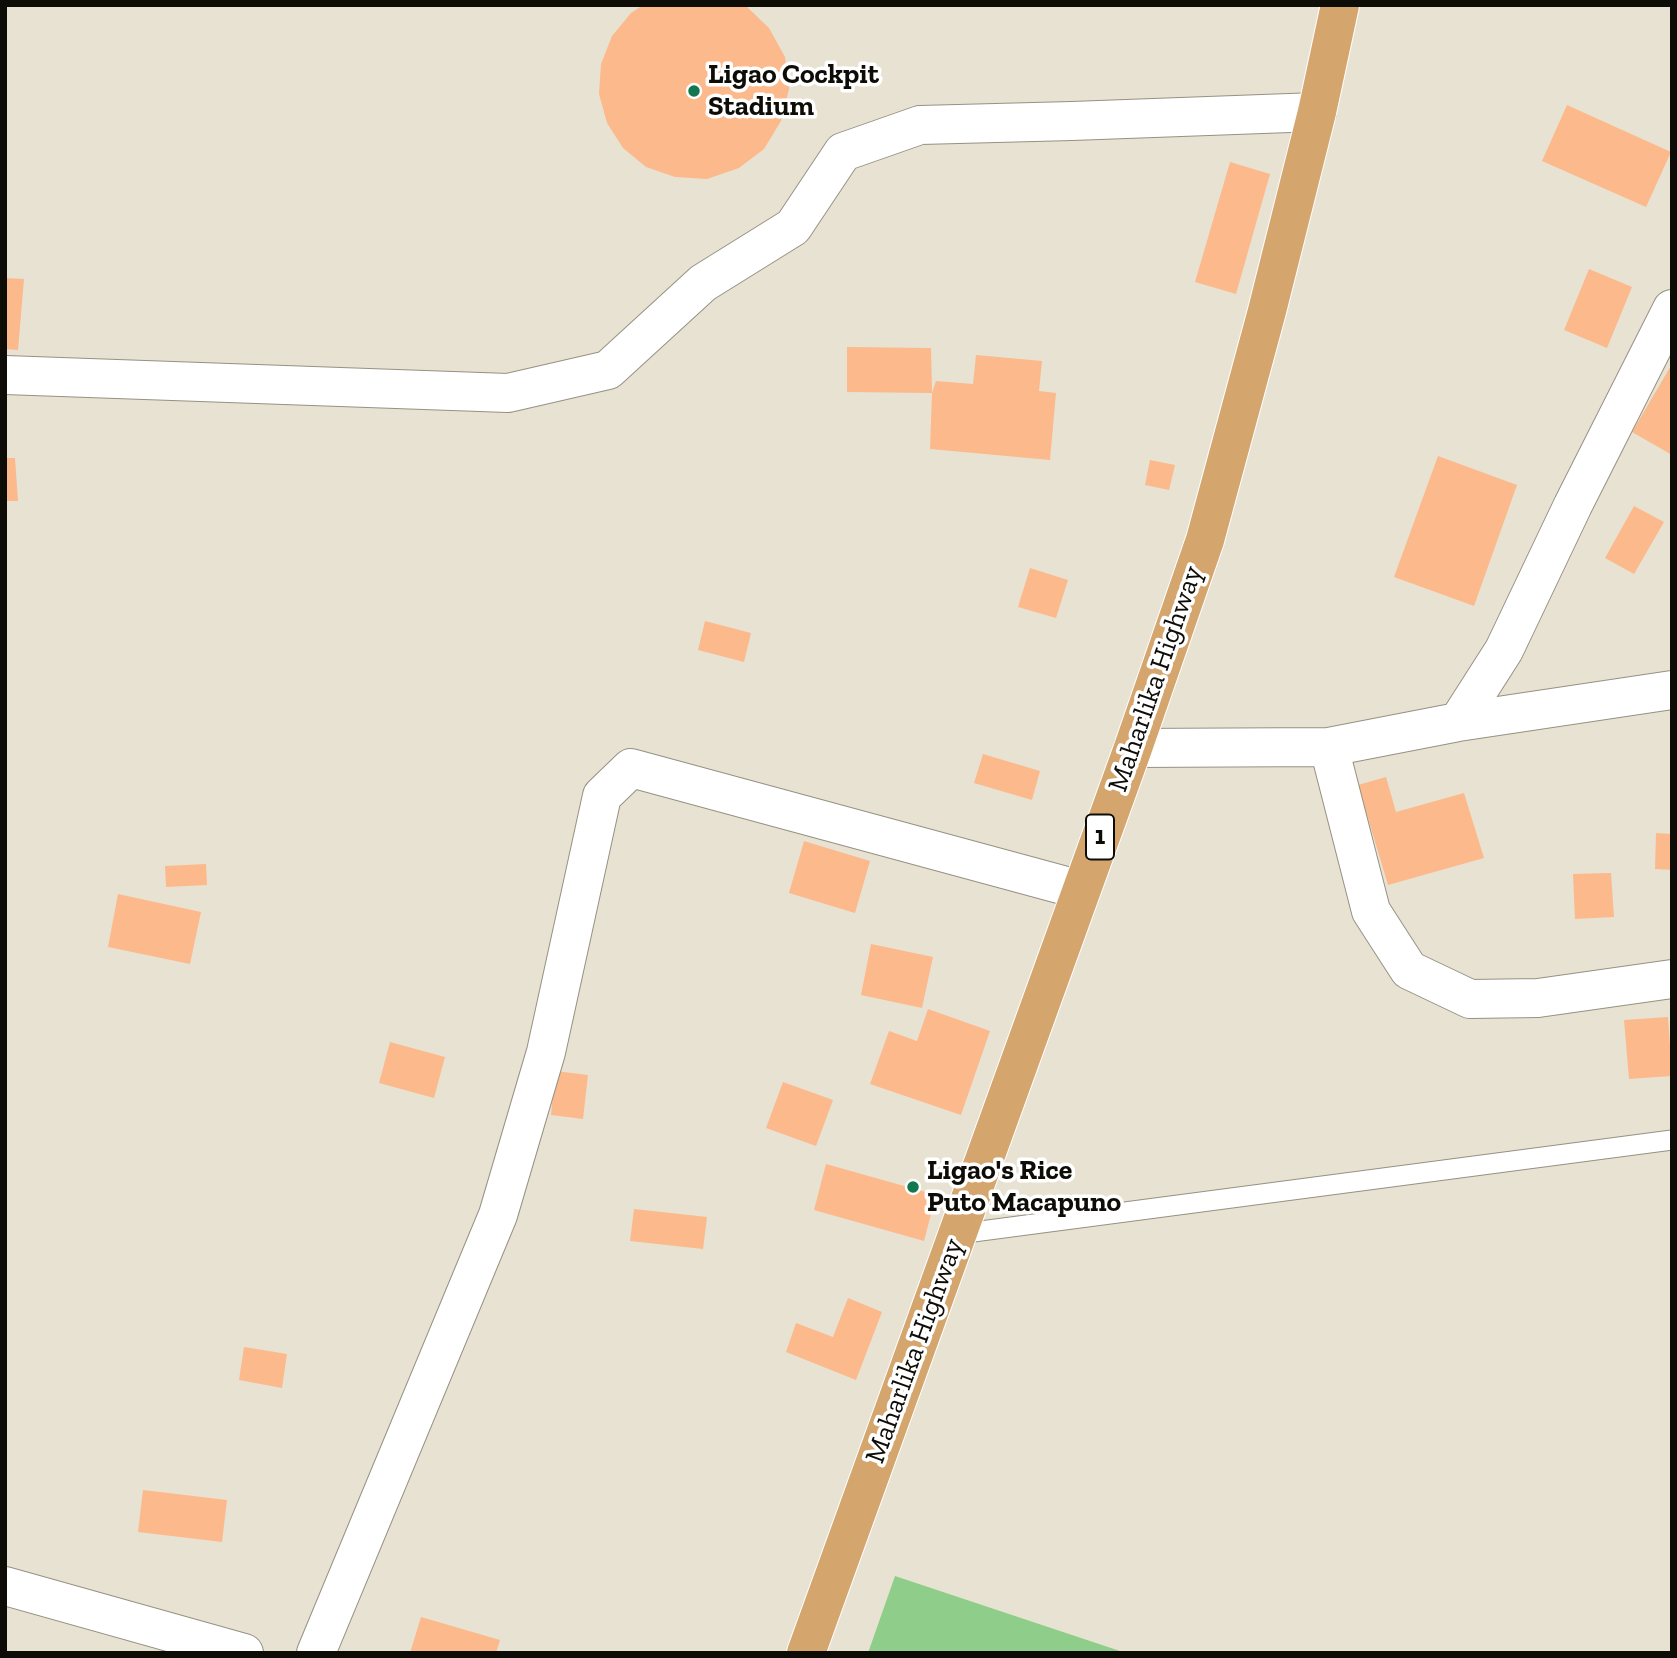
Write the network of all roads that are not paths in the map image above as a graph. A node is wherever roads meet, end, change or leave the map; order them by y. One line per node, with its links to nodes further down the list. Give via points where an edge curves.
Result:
1 (1340, 5): 2 (highway, Maharlika Highway / 1)
2 (1317, 112): 4 (street, via 920,125 843,152 793,227 704,283 608,370 508,393); 8 (highway, Maharlika Highway / 1, via 1205,540)
3 (1672, 309): 6 (street, via 1504,650)
4 (5, 376)
5 (1672, 690): 6 (street)
6 (1458, 722): 7 (street)
7 (1329, 747): 8 (street); 10 (street, via 1371,911 1409,970 1470,999 1538,998)
8 (1133, 748): 9 (highway, Maharlika Highway / 1)
9 (1081, 890): 12 (highway, Maharlika Highway / 1); 15 (street, via 631,768 602,796 546,1052 498,1216)
10 (1672, 979)
11 (1672, 1140): 12 (lane)
12 (958, 1234): 16 (highway, Maharlika Highway / 1)
13 (5, 1586): 14 (street)
14 (244, 1653)
15 (316, 1653)
16 (806, 1653)

